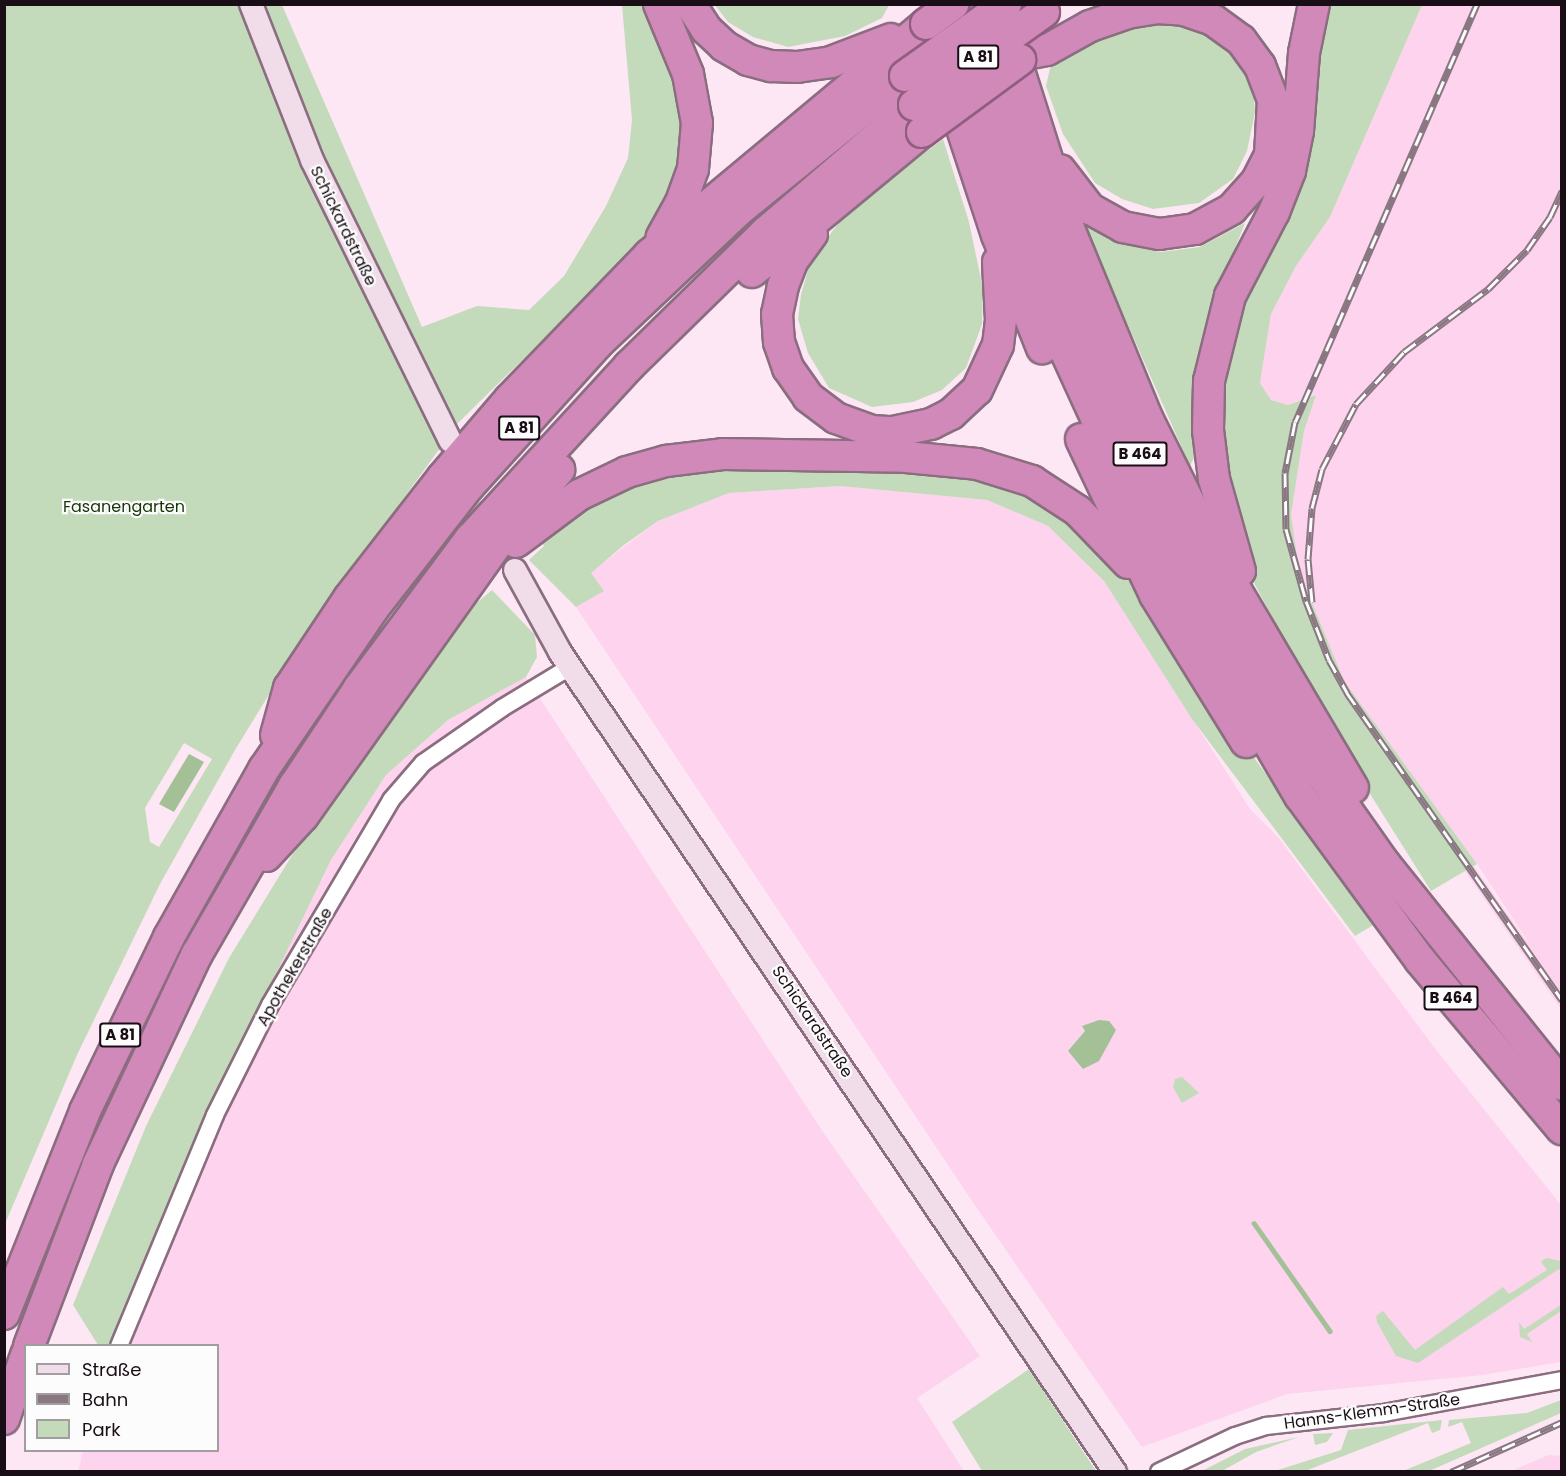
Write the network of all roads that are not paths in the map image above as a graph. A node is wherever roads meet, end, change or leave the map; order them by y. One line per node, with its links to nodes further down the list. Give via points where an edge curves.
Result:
1 (251, 4): 18 (street, Schickardstraße, via 316,169)
2 (659, 4): 17 (highway, via 688,74 696,130 688,186 675,216)
3 (690, 4): 12 (highway, via 706,29 724,46 748,60 771,66 797,67)
4 (952, 4): 10 (highway, bridge); 25 (highway, B 464, via 1009,203 1100,430 1175,581 1258,729)
5 (977, 4): 26 (highway, B 464, via 1049,240 1145,466 1279,714)
6 (1000, 4): 14 (highway, B 464)
7 (1006, 4): 12 (highway, A 81, bridge)
8 (1102, 4): 11 (highway)
9 (1314, 4): 22 (highway, via 1290,171 1230,296 1209,381 1208,430 1214,479)
10 (926, 14): 12 (highway); 16 (highway, B 464)
11 (1043, 36): 13 (highway, A 81, bridge); 13 (highway, bridge); 14 (highway, via 1127,13 1163,8 1198,14 1231,31 1260,66 1272,100 1274,136 1264,168 1232,209 1195,229 1159,234 1122,227 1090,209 1068,186)
12 (899, 55): 17 (highway, via 817,112); 24 (highway, A 81, via 564,378 408,562)
13 (918, 118): 15 (highway); 27 (highway, A 81, via 795,206 687,305 471,538 327,735)
14 (1039, 140): 22 (highway, B 464, via 1080,259 1148,420 1217,558)
15 (850, 189): 16 (highway, via 792,262 777,314 779,342 795,381 822,409 852,426 892,432 921,427 951,414 977,390 993,360 999,336); 20 (highway, via 746,278 641,381 531,503)
16 (997, 235): 21 (highway, B 464, via 1063,398)
17 (650, 255): 24 (highway, via 502,408 378,558 289,688)
18 (450, 441)
19 (515, 570): 23 (street, Schickardstraße)
20 (470, 584): 21 (highway, via 560,507 627,472 705,455 826,455 948,459 1006,471 1032,481 1056,494 1101,531); 27 (highway, via 303,816)
21 (1155, 595): 25 (highway, B 464, via 1254,754)
22 (1255, 617): 26 (highway, B 464, via 1381,835)
23 (570, 667): 32 (street, Apothekerstraße, via 423,763 391,800 270,1005 215,1114); 37 (street, Schickardstraße)
24 (264, 769): 30 (highway, A 81, via 182,911 117,1040 58,1173)
25 (1348, 862): 29 (highway, B 464, via 1420,960)
26 (1385, 864): 28 (highway, B 464)
27 (235, 885): 31 (highway, A 81, via 168,1013 98,1164)
28 (1562, 1084)
29 (1562, 1129)
30 (4, 1314)
31 (30, 1344)
32 (120, 1344)
33 (24, 1361): 35 (highway)
34 (1562, 1380): 36 (street, Hanns-Klemm-Straße, via 1384,1413 1266,1426)
35 (4, 1419)
36 (1185, 1465): 38 (street, Hanns-Klemm-Straße)
37 (1115, 1472)
38 (1159, 1472)

